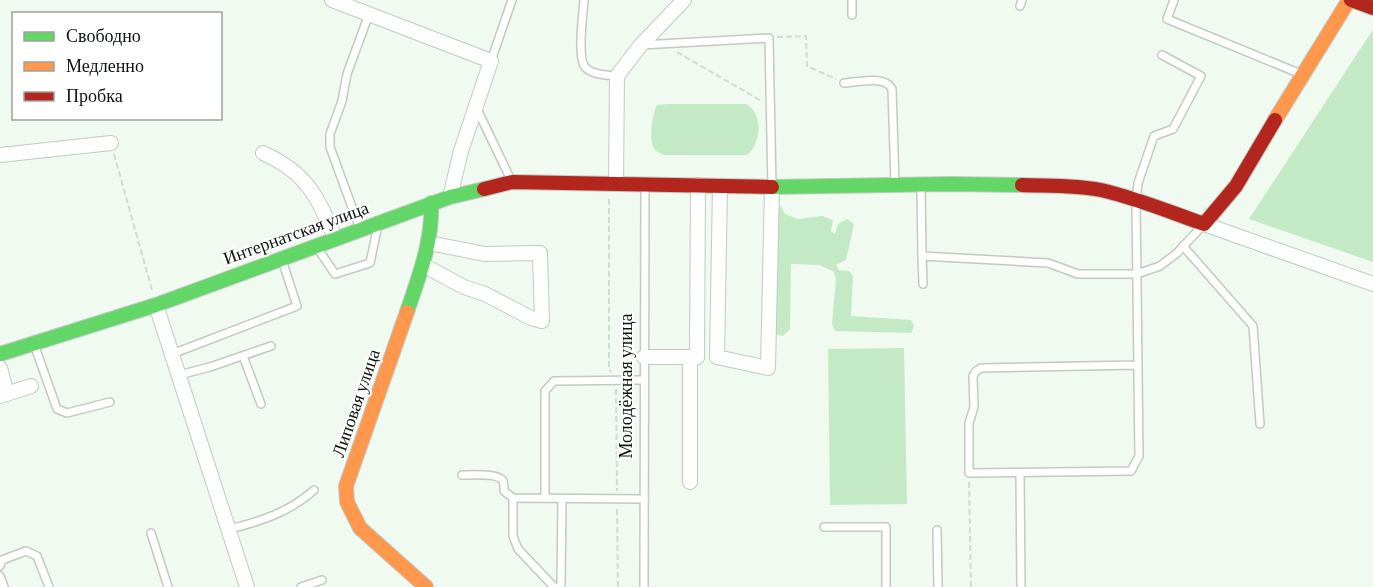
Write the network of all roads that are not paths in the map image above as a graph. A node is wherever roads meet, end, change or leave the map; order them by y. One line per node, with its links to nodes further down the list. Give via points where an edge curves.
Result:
1 (332, 0): 9 (street)
2 (512, 0): 13 (lane)
3 (584, 0): 15 (lane, via 581,60 586,69)
4 (684, 0): 11 (street)
5 (852, 0): 10 (lane)
6 (1174, 0): 14 (lane, via 1167,19)
7 (1350, 0): 8 (street); 14 (street)
8 (1373, 8)
9 (369, 14): 13 (street); 34 (lane, via 330,134 330,147)
10 (852, 15)
11 (640, 45): 15 (street); 28 (lane, via 769,38)
12 (1162, 56): 30 (lane, via 1201,76 1173,129 1154,136)
13 (491, 61): 17 (street)
14 (1302, 74): 33 (street, via 1234,191)
15 (617, 76): 22 (street)
16 (844, 83): 25 (lane, via 890,84)
17 (476, 106): 21 (lane); 29 (street)
18 (111, 144): 20 (street)
19 (263, 153): 35 (street, via 301,178 319,200)
20 (0, 155)
21 (512, 182): 22 (street, Интернатская улица); 29 (street, Интернатская улица)
22 (616, 184): 23 (street, Интернатская улица)
23 (645, 185): 24 (street, Интернатская улица); 51 (lane, Молодёжная улица)
24 (698, 185): 27 (street, Интернатская улица); 52 (street)
25 (895, 185): 26 (street, Интернатская улица); 28 (street, Интернатская улица)
26 (921, 185): 30 (street, Интернатская улица, via 1068,186); 39 (lane)
27 (720, 186): 28 (street, Интернатская улица); 53 (street)
28 (772, 187): 53 (street, via 768,368)
29 (450, 197): 31 (street, Интернатская улица)
30 (1136, 200): 33 (street, Интернатская улица); 42 (lane)
31 (431, 203): 32 (street, Интернатская улица); 36 (street, Липовая улица)
32 (378, 223): 34 (street, Интернатская улица); 37 (lane, via 370,263 335,274)
33 (1204, 224): 38 (lane); 43 (street)
34 (360, 230): 35 (street, Интернатская улица)
35 (335, 238): 37 (street, Интернатская улица)
36 (429, 243): 41 (street, Липовая улица); 41 (street, via 484,254 540,253 542,321)
37 (316, 245): 40 (street, Интернатская улица)
38 (1184, 246): 42 (lane, via 1160,267); 62 (lane, via 1253,326)
39 (922, 256): 42 (lane, via 1048,263 1078,274); 44 (lane)
40 (281, 258): 45 (street, Интернатская улица); 49 (lane, via 297,306)
41 (423, 265): 83 (street, Липовая улица, via 346,486 347,502 360,528)
42 (1137, 274): 54 (lane)
43 (1373, 284)
44 (923, 285)
45 (156, 305): 46 (street, Интернатская улица); 49 (street)
46 (34, 344): 48 (street, Интернатская улица); 60 (lane, via 57,409 67,413)
47 (271, 346): 50 (lane)
48 (0, 354)
49 (172, 354): 56 (street)
50 (243, 356): 56 (lane); 61 (lane)
51 (644, 357): 52 (street); 57 (lane, Молодёжная улица)
52 (693, 357): 53 (street); 65 (street)
53 (717, 357)
54 (1138, 365): 63 (lane, via 1139,456 1131,471); 63 (lane, via 976,371 969,423 969,474)
55 (0, 368): 59 (street)
56 (179, 375): 72 (street)
57 (644, 380): 68 (lane, via 554,381 545,391); 70 (lane, Молодёжная улица)
58 (32, 386): 59 (street)
59 (4, 395)
60 (110, 402)
61 (261, 404)
62 (1260, 424)
63 (1020, 473): 89 (lane)
64 (462, 475): 67 (lane, via 500,478 504,491)
65 (690, 482)
66 (314, 490): 72 (lane, via 288,509)
67 (513, 498): 68 (lane); 84 (lane, via 513,536 518,549)
68 (545, 498): 69 (lane)
69 (562, 499): 70 (lane); 85 (lane)
70 (644, 499): 86 (lane, Молодёжная улица)
71 (824, 527): 87 (lane, via 886,527)
72 (229, 529): 81 (street)
73 (937, 530): 88 (lane)
74 (151, 533): 80 (lane)
75 (0, 566): 79 (lane, via 2,560 26,551 37,556)
76 (0, 576): 78 (lane)
77 (322, 580): 82 (lane)
78 (4, 587)
79 (49, 587)
80 (168, 587)
81 (247, 587)
82 (300, 587)
83 (426, 587)
84 (554, 587)
85 (559, 587)
86 (644, 587)
87 (886, 587)
88 (938, 587)
89 (1021, 587)

